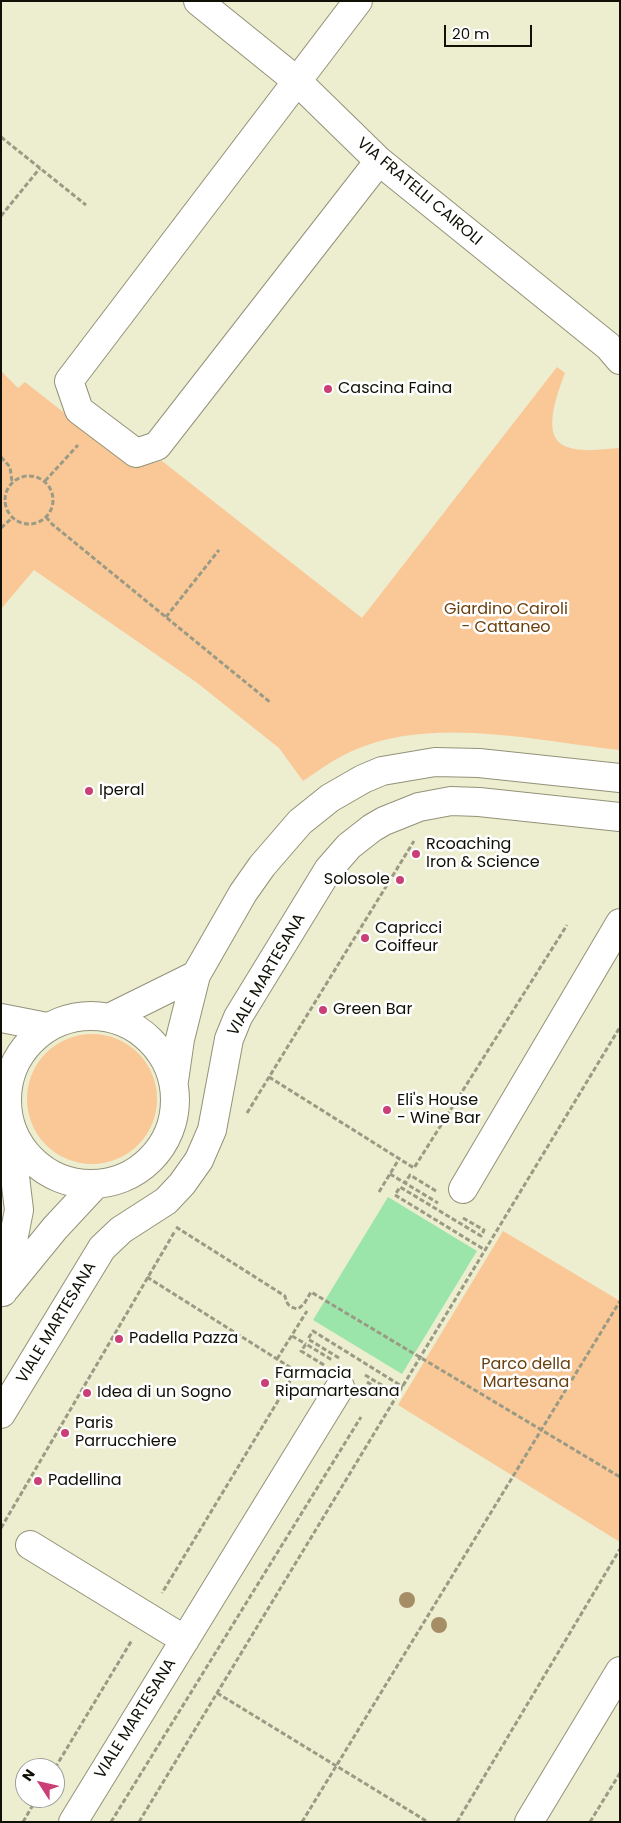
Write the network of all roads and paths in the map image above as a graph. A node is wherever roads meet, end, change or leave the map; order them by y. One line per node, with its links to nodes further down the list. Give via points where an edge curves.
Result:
1 (198, 1): 3 (street, VIA FRATELLI CAIROLI)
2 (358, 1): 3 (street)
3 (297, 80): 5 (street, VIA FRATELLI CAIROLI); 10 (street, via 69,380 79,410)
4 (1, 137): 6 (path)
5 (379, 161): 9 (street, VIA FRATELLI CAIROLI, via 608,346); 10 (street, via 157,446 136,453)
6 (40, 168): 7 (path); 8 (path)
7 (86, 205)
8 (1, 216)
9 (620, 360)
10 (97, 425): 12 (path)
11 (1, 457): 13 (path, via 10,467)
12 (45, 481): 13 (path, via 28,476); 14 (path, via 53,497 53,506)
13 (12, 482): 15 (path, via 5,501)
14 (46, 517): 15 (path, via 28,524); 18 (path)
15 (12, 518): 16 (path)
16 (1, 528)
17 (219, 550): 18 (path)
18 (166, 617): 19 (path)
19 (271, 702)
20 (620, 778): 25 (street, via 452,762 382,771 363,779 316,810 284,838 243,893)
21 (620, 817): 52 (street, VIALE MARTESANA, via 451,801 401,813 372,828 349,846 328,870 238,1017 229,1038 212,1130 199,1160 166,1200 120,1230 102,1248)
22 (414, 840): 30 (path)
23 (620, 923): 39 (street)
24 (567, 926): 35 (path, via 414,1168)
25 (196, 975): 26 (street); 31 (street)
26 (111, 1017): 28 (street, via 77,1016); 31 (street, via 147,1036 162,1053)
27 (1, 1018): 28 (street)
28 (47, 1027): 32 (street, via 24,1047 11,1070)
29 (620, 1027): 49 (path)
30 (269, 1077): 33 (path); 35 (path)
31 (174, 1081): 38 (street, via 172,1131 161,1148 132,1174)
32 (4, 1092): 34 (street)
33 (247, 1113)
34 (9, 1124): 38 (street, via 22,1150 33,1163 53,1177 80,1185); 44 (street, via 20,1210)
35 (399, 1159): 36 (path)
36 (390, 1174): 37 (path); 40 (path)
37 (405, 1183)
38 (95, 1185): 44 (street, via 55,1228)
39 (464, 1189)
40 (379, 1192)
41 (170, 1224): 42 (path)
42 (176, 1228): 43 (path); 49 (path, via 285,1296 290,1308 298,1309 311,1292)
43 (147, 1277): 50 (path); 56 (path)
44 (2, 1294)
45 (620, 1301): 54 (path)
46 (307, 1311): 47 (path)
47 (292, 1336): 48 (path); 50 (path)
48 (306, 1344)
49 (421, 1357): 54 (path); 62 (path)
50 (277, 1359): 59 (path, via 296,1370)
51 (340, 1387): 60 (street, VIALE MARTESANA)
52 (1, 1414)
53 (361, 1417): 69 (path)
54 (540, 1429): 55 (path); 64 (path)
55 (620, 1477)
56 (1, 1528)
57 (30, 1545): 59 (street)
58 (620, 1550): 73 (path)
59 (147, 1617): 60 (street); 63 (path)
60 (184, 1640): 68 (street, VIALE MARTESANA)
61 (620, 1671): 74 (street)
62 (217, 1693): 64 (path); 70 (path)
63 (61, 1758)
64 (336, 1766): 71 (path); 72 (path)
65 (620, 1773): 75 (path)
66 (31, 1808): 67 (path)
67 (23, 1822)
68 (73, 1822)
69 (111, 1822)
70 (139, 1822)
71 (302, 1822)
72 (428, 1822)
73 (457, 1822)
74 (529, 1822)
75 (590, 1822)

